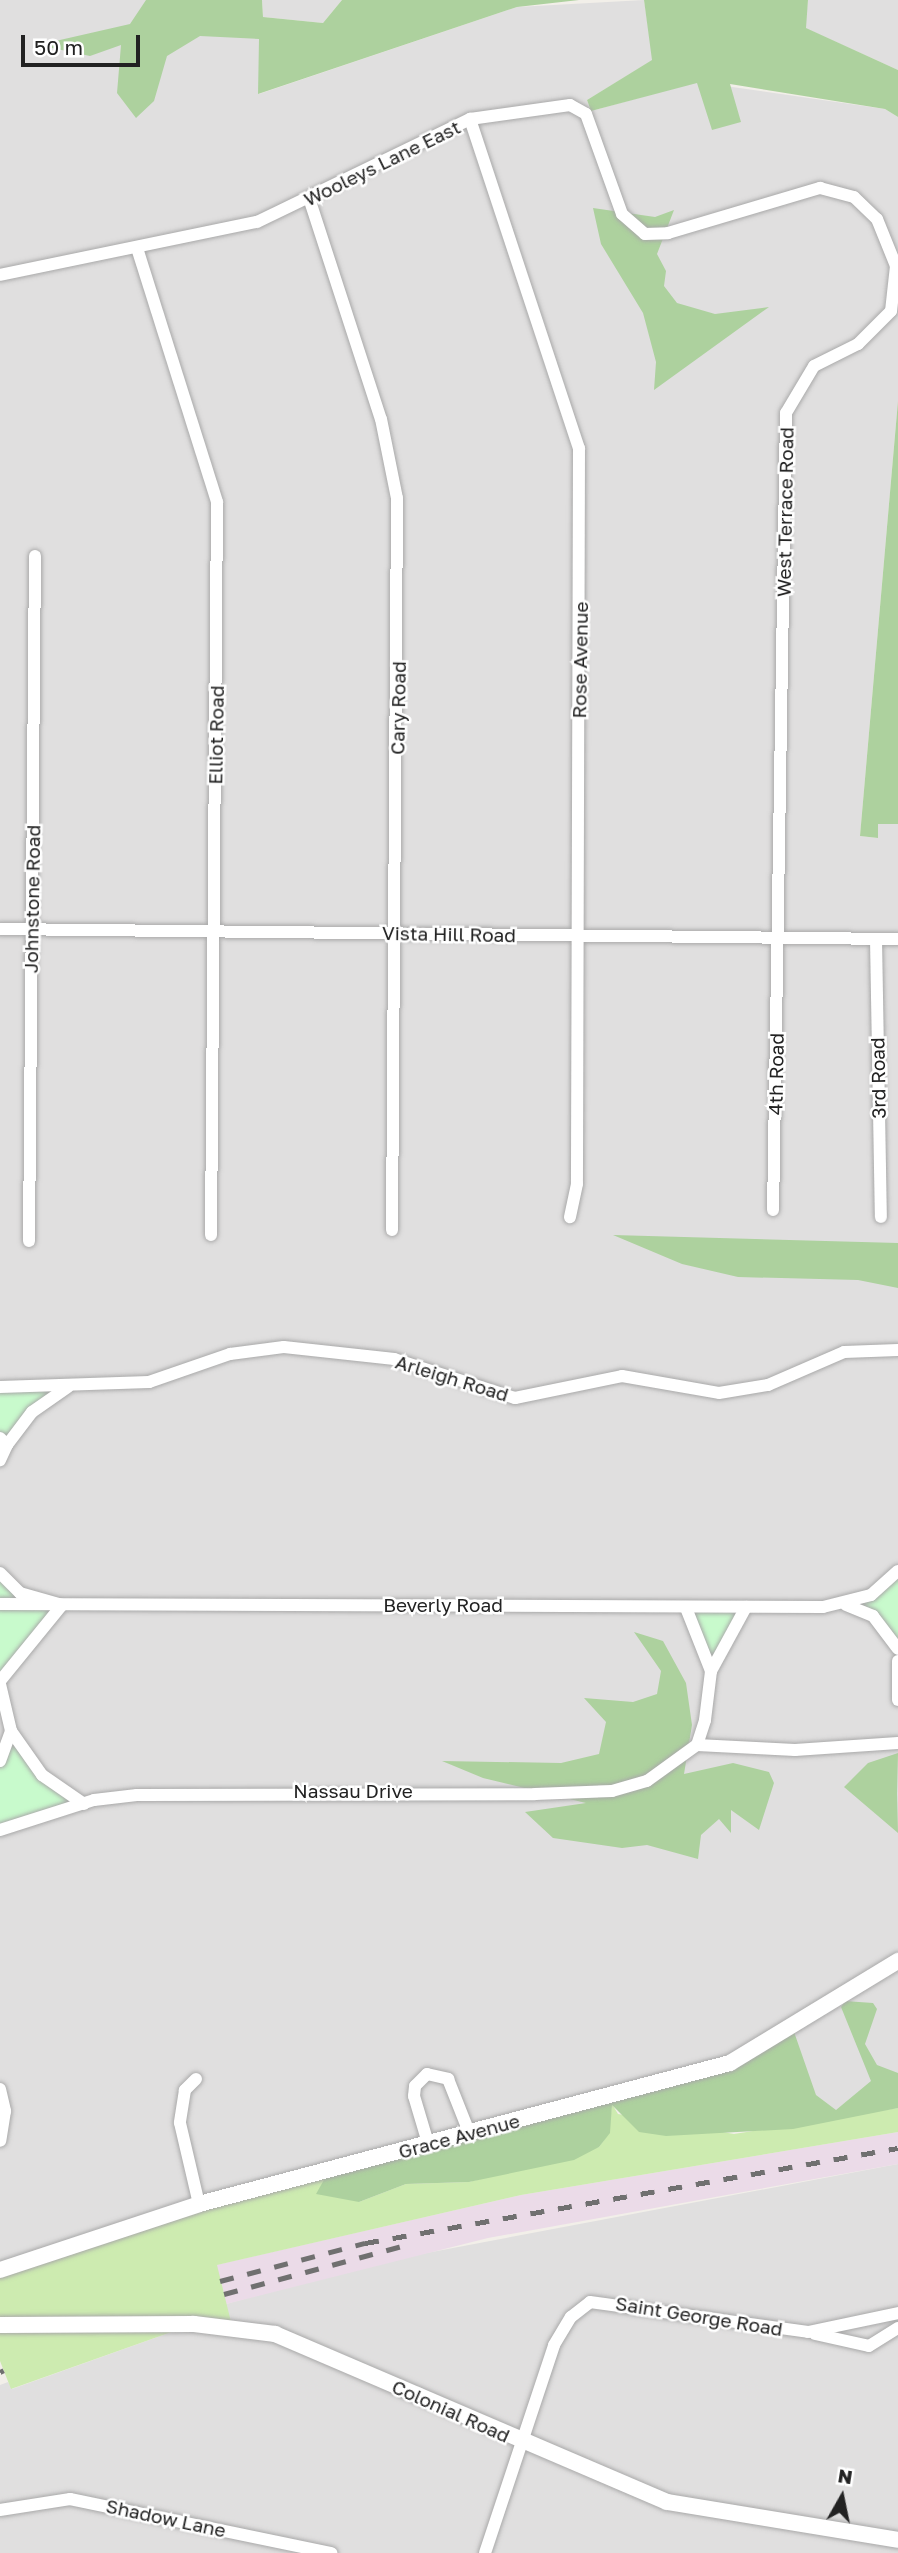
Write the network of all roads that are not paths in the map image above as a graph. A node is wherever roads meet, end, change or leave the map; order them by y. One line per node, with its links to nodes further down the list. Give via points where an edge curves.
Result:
1 (470, 119): 2 (street, Wooleys Lane East); 3 (street, Wooleys Lane East, via 580,108 630,225 645,234); 11 (street, Rose Avenue, via 579,448)
2 (309, 198): 4 (street, Wooleys Lane East, via 257,222); 10 (street, Cary Road, via 380,419 397,498)
3 (690, 226): 12 (street, West Terrace Road, via 798,191 837,190 877,219 896,266 891,311 876,331 814,366 786,413)
4 (137, 248): 5 (street, Wooleys Lane East); 9 (street, Elliot Road, via 217,502)
5 (0, 275)
6 (35, 556): 8 (street, Johnstone Road)
7 (0, 929): 8 (street, Vista Hill Road)
8 (32, 929): 9 (street, Vista Hill Road); 20 (street, Johnstone Road)
9 (214, 931): 10 (street, Vista Hill Road); 19 (street, Elliot Road)
10 (396, 933): 11 (street, Vista Hill Road); 18 (street, Cary Road)
11 (577, 935): 12 (street, Vista Hill Road); 16 (street, Rose Avenue, via 577,1188)
12 (778, 938): 13 (street, Vista Hill Road); 15 (street, 4th Road)
13 (876, 939): 14 (street, Vista Hill Road); 17 (street, 3rd Road)
14 (898, 939)
15 (773, 1209)
16 (570, 1217)
17 (881, 1217)
18 (392, 1230)
19 (211, 1235)
20 (29, 1241)
21 (898, 1350): 23 (street, Arleigh Road, via 844,1352 768,1385 719,1393 622,1376 515,1398 394,1359 284,1347 230,1354 149,1382)
22 (0, 1387): 23 (street, Arleigh Road)
23 (68, 1388): 24 (street, via 32,1412)
24 (4, 1441): 25 (street)
25 (0, 1460)
26 (898, 1571): 30 (street, Beverly Road, via 882,1587)
27 (0, 1573): 29 (street, via 20,1592)
28 (0, 1604): 29 (street, Beverly Road)
29 (62, 1605): 32 (street, Beverly Road); 36 (street)
30 (846, 1605): 31 (street, Beverly Road); 33 (street, via 873,1616)
31 (746, 1607): 32 (street, Beverly Road); 35 (street)
32 (686, 1608): 35 (street)
33 (898, 1649)
34 (898, 1661): 37 (street)
35 (711, 1671): 40 (street)
36 (0, 1682): 38 (street)
37 (898, 1700)
38 (11, 1731): 41 (street); 42 (street, via 41,1775)
39 (898, 1743): 40 (street, via 795,1750)
40 (696, 1745): 42 (street, Nassau Drive, via 647,1781 612,1791 208,1790)
41 (0, 1761)
42 (83, 1804): 43 (street, Nassau Drive)
43 (0, 1829)
44 (898, 1961): 47 (street, Grace Avenue, via 730,2063)
45 (196, 2079): 50 (street, via 185,2090 180,2123)
46 (0, 2089): 48 (street, via 5,2111)
47 (469, 2132): 49 (street, Grace Avenue); 49 (street, via 448,2079 427,2074 414,2096)
48 (0, 2141)
49 (428, 2143): 50 (street, Grace Avenue)
50 (199, 2204): 51 (street, Grace Avenue)
51 (0, 2270)
52 (898, 2313): 55 (street, Saint George Road)
53 (0, 2325): 56 (street, Colonial Road, via 194,2324 275,2334)
54 (898, 2328): 55 (street, Saint George Road, via 869,2346)
55 (808, 2332): 56 (street, Saint George Road, via 590,2302 570,2317 554,2345)
56 (520, 2442): 58 (street, Colonial Road, via 667,2501); 60 (street)
57 (0, 2510): 59 (street, Shadow Lane, via 70,2499)
58 (898, 2540)
59 (331, 2553)
60 (485, 2553)

